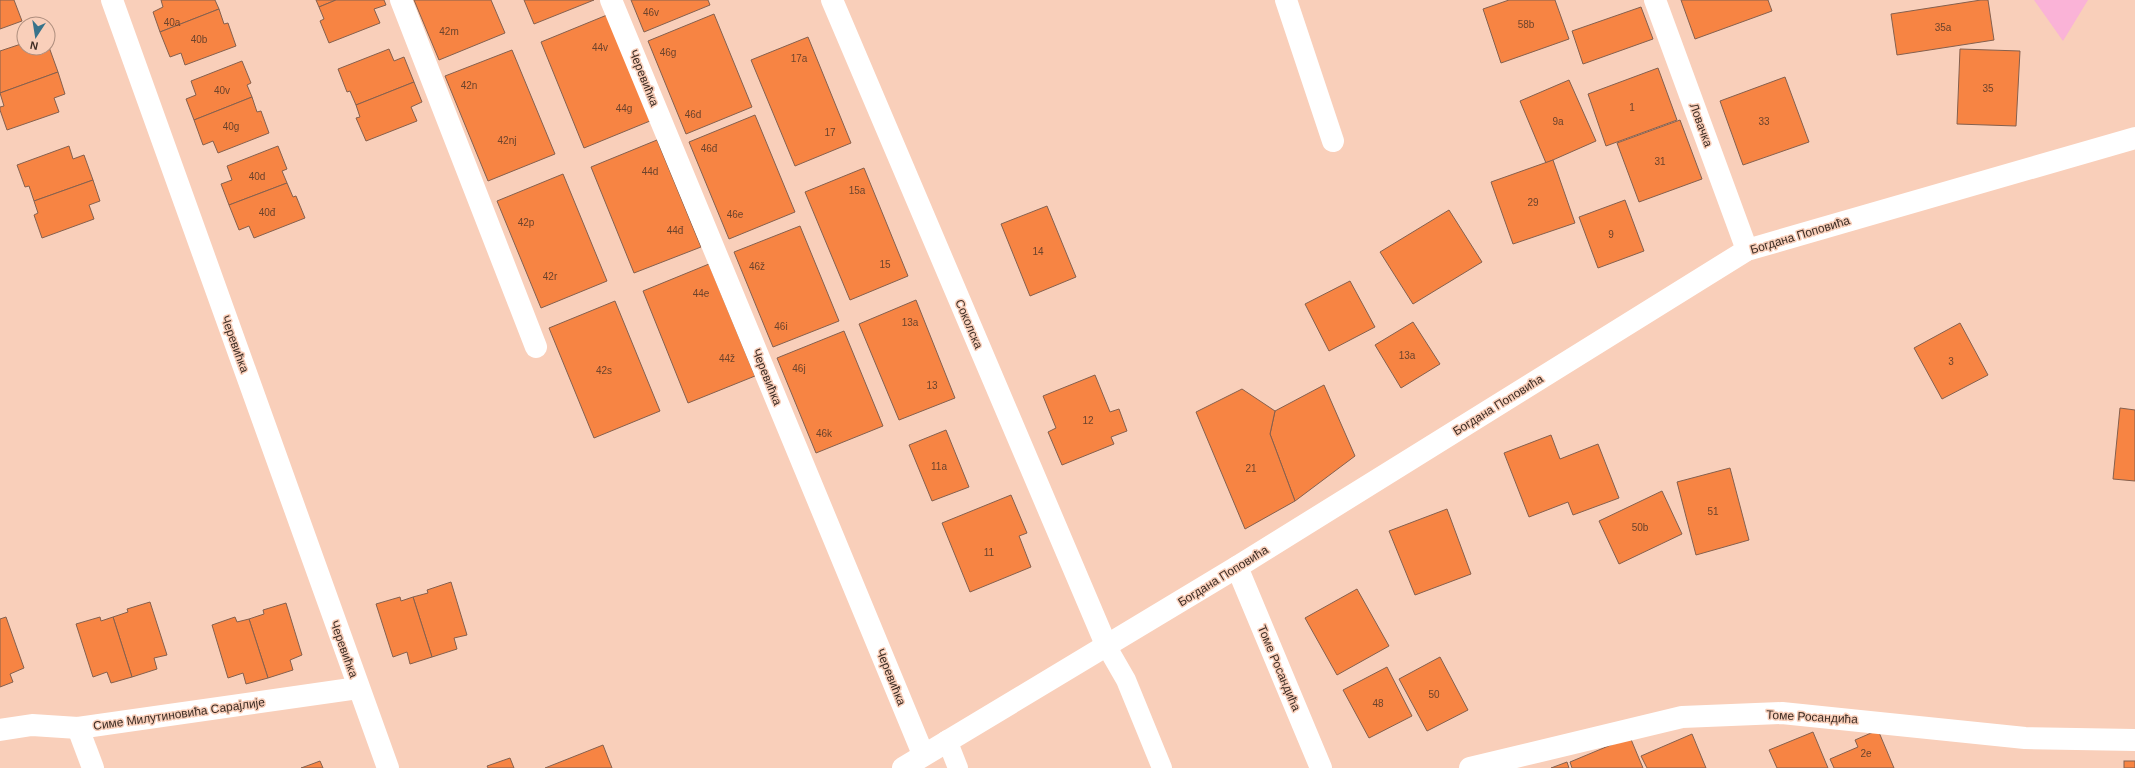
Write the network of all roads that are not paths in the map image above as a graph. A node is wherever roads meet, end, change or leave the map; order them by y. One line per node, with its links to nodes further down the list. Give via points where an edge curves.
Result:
1 (112, 0): 13 (street, Черевићка)
2 (401, 0): 10 (street)
3 (612, 0): 18 (street, Черевићка)
4 (832, 0): 12 (street, Соколска)
5 (1286, 0): 8 (street)
6 (1656, 0): 9 (street, Ловачка)
7 (2135, 138): 9 (street, Богдана Поповића)
8 (1333, 140)
9 (1747, 250): 11 (street, Богдана Поповића)
10 (536, 347)
11 (1237, 567): 12 (street, Богдана Поповића); 24 (street, Томе Росандића)
12 (1107, 647): 16 (street, Богдана Поповића); 23 (lane, via 1126,680)
13 (358, 688): 14 (street, Симе Милутиновића Сарајлије); 20 (street)
14 (78, 728): 15 (street, Симе Милутиновића Сарајлије, via 32,725); 19 (street)
15 (0, 730)
16 (947, 740): 18 (street, Богдана Поповића); 22 (lane)
17 (2135, 740): 25 (street, Томе Росандића, via 2025,738 1782,713 1705,716 1682,717)
18 (924, 754): 21 (street, Богдана Поповића)
19 (93, 768)
20 (388, 768)
21 (903, 768)
22 (958, 768)
23 (1162, 768)
24 (1321, 768)
25 (1470, 768)

